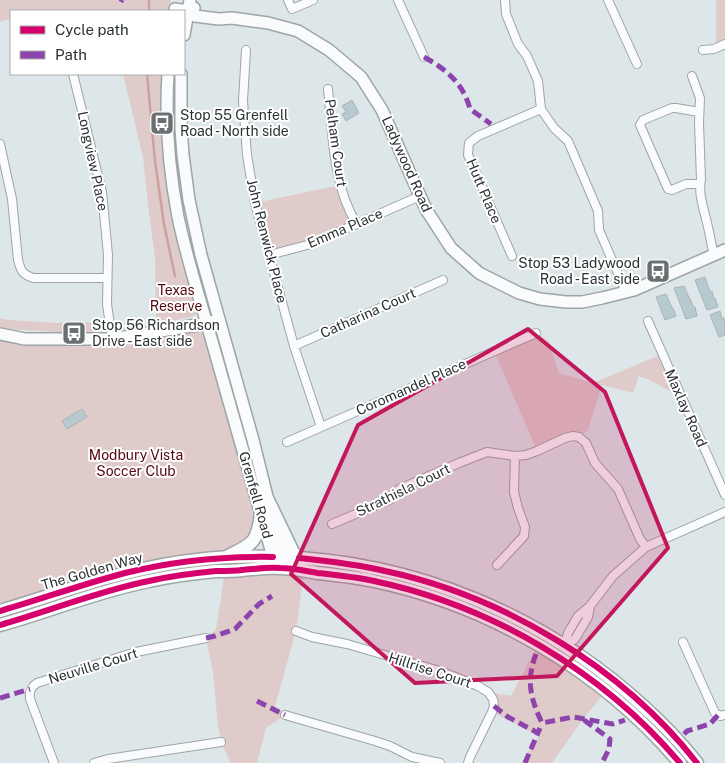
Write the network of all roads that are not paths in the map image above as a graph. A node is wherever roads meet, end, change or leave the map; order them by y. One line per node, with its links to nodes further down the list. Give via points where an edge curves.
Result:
1 (288, 0): 2 (street, via 292,9)
2 (313, 0)
3 (398, 0): 12 (street)
4 (505, 0): 19 (street, via 506,14 518,44 538,81)
5 (608, 0): 13 (street)
6 (189, 5): 7 (main road, Ladywood Road); 8 (main road); 23 (main road, Ladywood Road, via 195,16 268,23 298,31 329,50 361,77 382,110)
7 (175, 7)
8 (185, 29)
9 (725, 44): 11 (street)
10 (246, 50): 26 (street, John Renwick Place, via 243,101 247,155 255,204)
11 (703, 50)
12 (424, 57)
13 (637, 64)
14 (74, 75): 29 (street, Longview Place, via 102,192)
15 (168, 75): 34 (main road, Grenfell Road, via 167,115 178,219)
16 (181, 75): 32 (main road, Grenfell Road, via 181,137 189,200)
17 (692, 76): 20 (street, via 700,98)
18 (328, 89): 24 (street, Pelham Court, via 340,185)
19 (541, 109): 28 (street, Hutt Place, via 469,143 468,155); 31 (street, via 568,141 598,212 599,230)
20 (699, 112): 22 (street); 22 (street, via 672,108 643,120 640,125 668,189)
21 (0, 144): 29 (street, via 12,199 21,270 33,278)
22 (700, 184): 27 (street)
23 (420, 196): 24 (street, Emma Place); 31 (main road, Ladywood Road, via 452,248 479,273 519,292 566,302 589,301)
24 (356, 223): 26 (street, Emma Place, via 311,244)
25 (725, 250): 27 (main road, Ladywood Road)
26 (269, 255): 38 (street, John Renwick Place)
27 (714, 255): 31 (main road, Ladywood Road)
28 (512, 256)
29 (107, 278): 37 (street, Longview Place)
30 (443, 280): 38 (street, Catharina Court)
31 (626, 292)
32 (219, 319): 34 (main road); 43 (main road, Grenfell Road)
33 (648, 321): 42 (street, Maxlay Road)
34 (206, 322): 37 (main road); 45 (main road, Grenfell Road)
35 (536, 333): 39 (street, Coromandel Place)
36 (0, 334): 37 (main road, via 25,339)
37 (112, 339)
38 (294, 346): 39 (street, John Renwick Place)
39 (321, 427): 40 (street, Coromandel Place)
40 (287, 442)
41 (515, 456): 46 (street, Strathisla Court, via 487,452 459,462 399,489 392,499); 47 (street, Strathisla Court, via 526,455 565,438 579,437 586,443 595,463 618,489); 51 (street, via 514,492 525,527 524,536)
42 (725, 495)
43 (267, 498): 49 (main road); 50 (main road, Grenfell Road)
44 (725, 512): 47 (street)
45 (261, 514): 48 (main road, via 254,540); 50 (main road, Grenfell Road)
46 (332, 524)
47 (646, 547): 57 (street, via 613,576 590,606 588,617 575,639)
48 (224, 558): 50 (main road, The Golden Way); 52 (main road, The Golden Way, via 128,572)
49 (299, 558): 50 (main road, The Golden Way); 57 (main road, The Golden Way, via 378,569 445,588 507,613 536,629)
50 (278, 561): 53 (main road, The Golden Way, via 149,581); 57 (main road, The Golden Way, via 424,595)
51 (497, 565)
52 (0, 611)
53 (0, 624)
54 (296, 631): 64 (street, Hillrise Court, via 440,671 488,692 494,706)
55 (206, 638): 61 (street, Neuville Court, via 136,652 33,686 30,699)
56 (683, 642): 59 (street, via 715,713)
57 (561, 651): 65 (main road, The Golden Way, via 626,707); 66 (main road, The Golden Way, via 594,665 626,691 664,726)
58 (285, 716): 63 (street)
59 (725, 716)
60 (221, 742): 62 (street)
61 (54, 763)
62 (94, 763)
63 (440, 763)
64 (468, 763)
65 (680, 763)
66 (696, 763)

